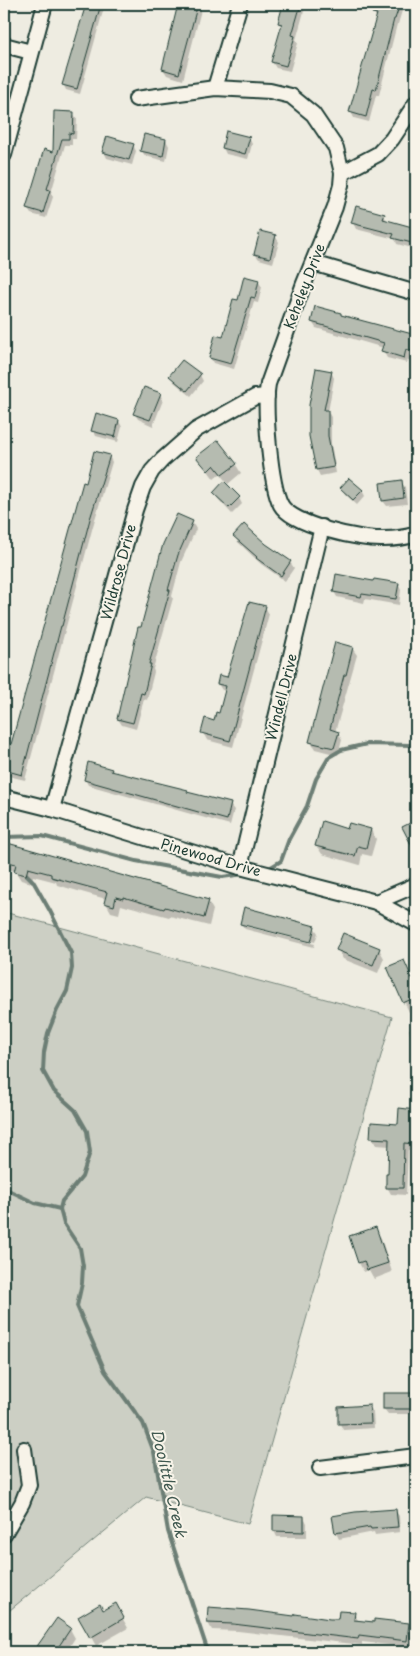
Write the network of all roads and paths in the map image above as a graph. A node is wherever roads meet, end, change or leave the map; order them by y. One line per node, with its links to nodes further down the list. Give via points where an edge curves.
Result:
1 (44, 4): 4 (street)
2 (240, 4): 5 (street)
3 (4, 46): 4 (street)
4 (32, 52): 8 (street)
5 (215, 88): 6 (street, Keheley Drive); 9 (street, Keheley Drive, via 270,91 292,96 313,114 336,148)
6 (136, 99)
7 (416, 103): 9 (street, via 392,140 378,154)
8 (4, 155)
9 (342, 173): 10 (street, Keheley Drive, via 335,207)
10 (313, 263): 11 (street); 12 (street, Keheley Drive)
11 (416, 293)
12 (266, 396): 13 (street, Keheley Drive, via 273,481 281,505 301,521); 16 (street, Wildrose Drive, via 255,396 196,430 162,460 143,487)
13 (322, 527): 14 (street, Keheley Drive, via 382,540); 17 (street, Windell Drive)
14 (416, 534)
15 (4, 797): 16 (street, Pinewood Drive)
16 (52, 809): 17 (street, Pinewood Drive)
17 (240, 866): 19 (street, Pinewood Drive)
18 (416, 885): 19 (street)
19 (376, 902): 20 (street, Pinewood Drive)
20 (416, 924)
21 (24, 1449): 24 (street, via 29,1485)
22 (416, 1456): 23 (street)
23 (320, 1468)
24 (4, 1534)

